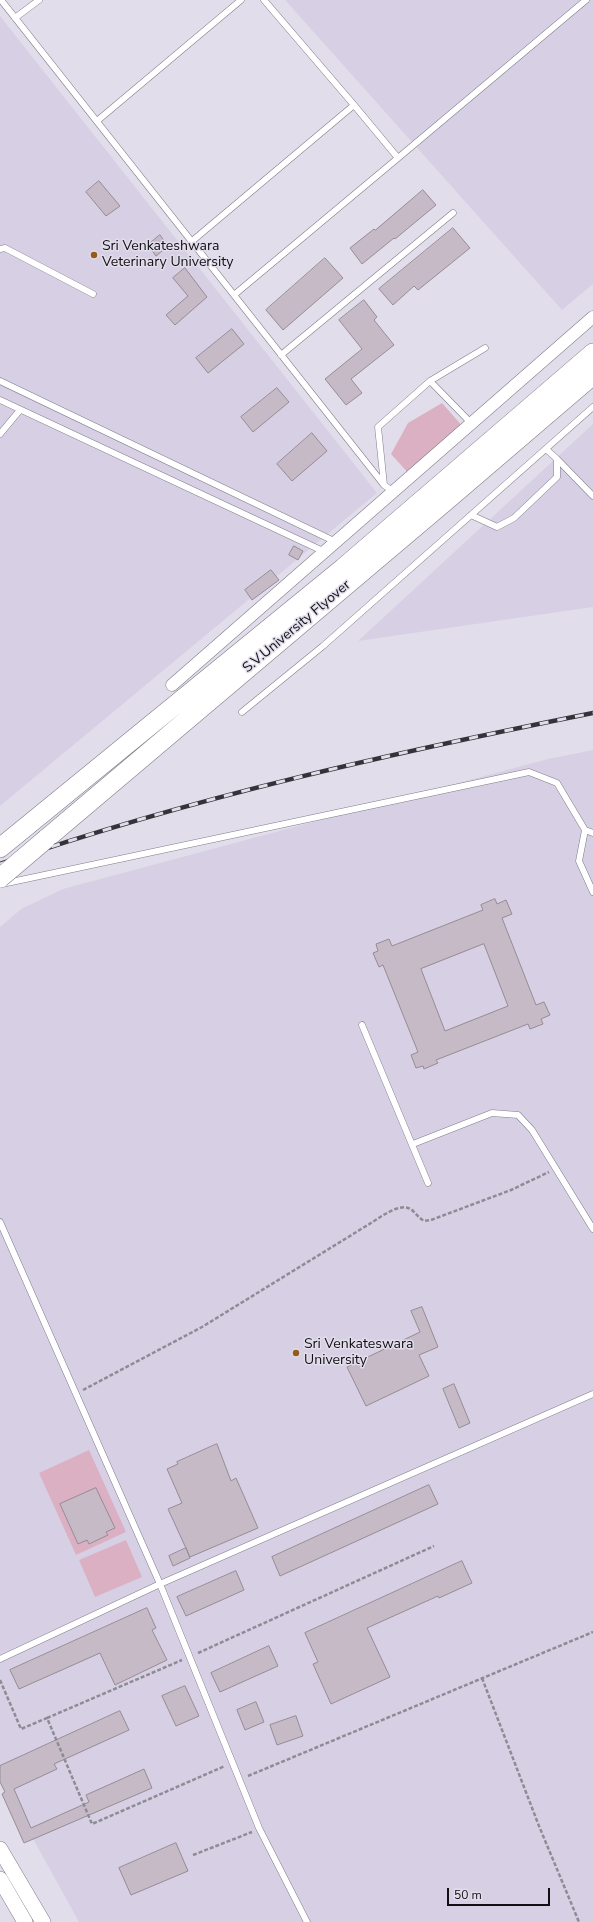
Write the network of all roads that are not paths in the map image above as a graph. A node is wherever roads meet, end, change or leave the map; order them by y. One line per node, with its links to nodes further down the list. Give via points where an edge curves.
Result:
1 (1, 0): 6 (lane)
2 (39, 0): 6 (lane)
3 (241, 0): 8 (lane)
4 (264, 0): 7 (lane)
5 (586, 0): 9 (lane)
6 (15, 18): 8 (lane)
7 (354, 105): 9 (lane); 11 (lane)
8 (97, 121): 11 (lane)
9 (398, 158): 14 (lane)
10 (452, 213): 18 (lane)
11 (192, 242): 14 (lane)
12 (0, 249): 13 (lane, via 5,248)
13 (93, 294)
14 (234, 295): 18 (lane)
15 (593, 317): 25 (street)
16 (485, 348): 21 (lane)
17 (593, 353): 38 (main road, S.V.University Flyover, via 343,568)
18 (281, 355): 29 (lane)
19 (593, 375): 39 (main road, S.V.University Flyover, bridge)
20 (0, 381): 32 (lane)
21 (430, 381): 25 (lane); 29 (lane, via 378,427)
22 (0, 400): 24 (lane)
23 (593, 407): 27 (lane)
24 (20, 410): 26 (lane); 33 (lane)
25 (472, 424): 29 (street)
26 (0, 434)
27 (546, 449): 28 (lane); 31 (lane)
28 (557, 459): 30 (lane); 31 (lane, via 557,477 514,518 497,527)
29 (389, 489): 32 (street)
30 (593, 496)
31 (471, 515): 35 (lane, via 324,646)
32 (336, 542): 33 (street)
33 (325, 552): 34 (street)
34 (172, 685)
35 (242, 712)
36 (586, 830): 37 (lane); 40 (lane, via 557,783 529,772); 41 (lane, via 579,861)
37 (593, 833)
38 (0, 848)
39 (0, 878)
40 (0, 884)
41 (593, 892)
42 (362, 1025): 43 (lane)
43 (413, 1144): 44 (lane); 46 (lane, via 492,1113 518,1115 532,1130)
44 (428, 1183)
45 (0, 1222): 48 (lane)
46 (593, 1229)
47 (593, 1394): 48 (lane)
48 (160, 1584): 49 (lane); 54 (lane, via 259,1828)
49 (0, 1659)
50 (0, 1849): 53 (street)
51 (0, 1879): 52 (street)
52 (25, 1922)
53 (43, 1922)
54 (307, 1922)

